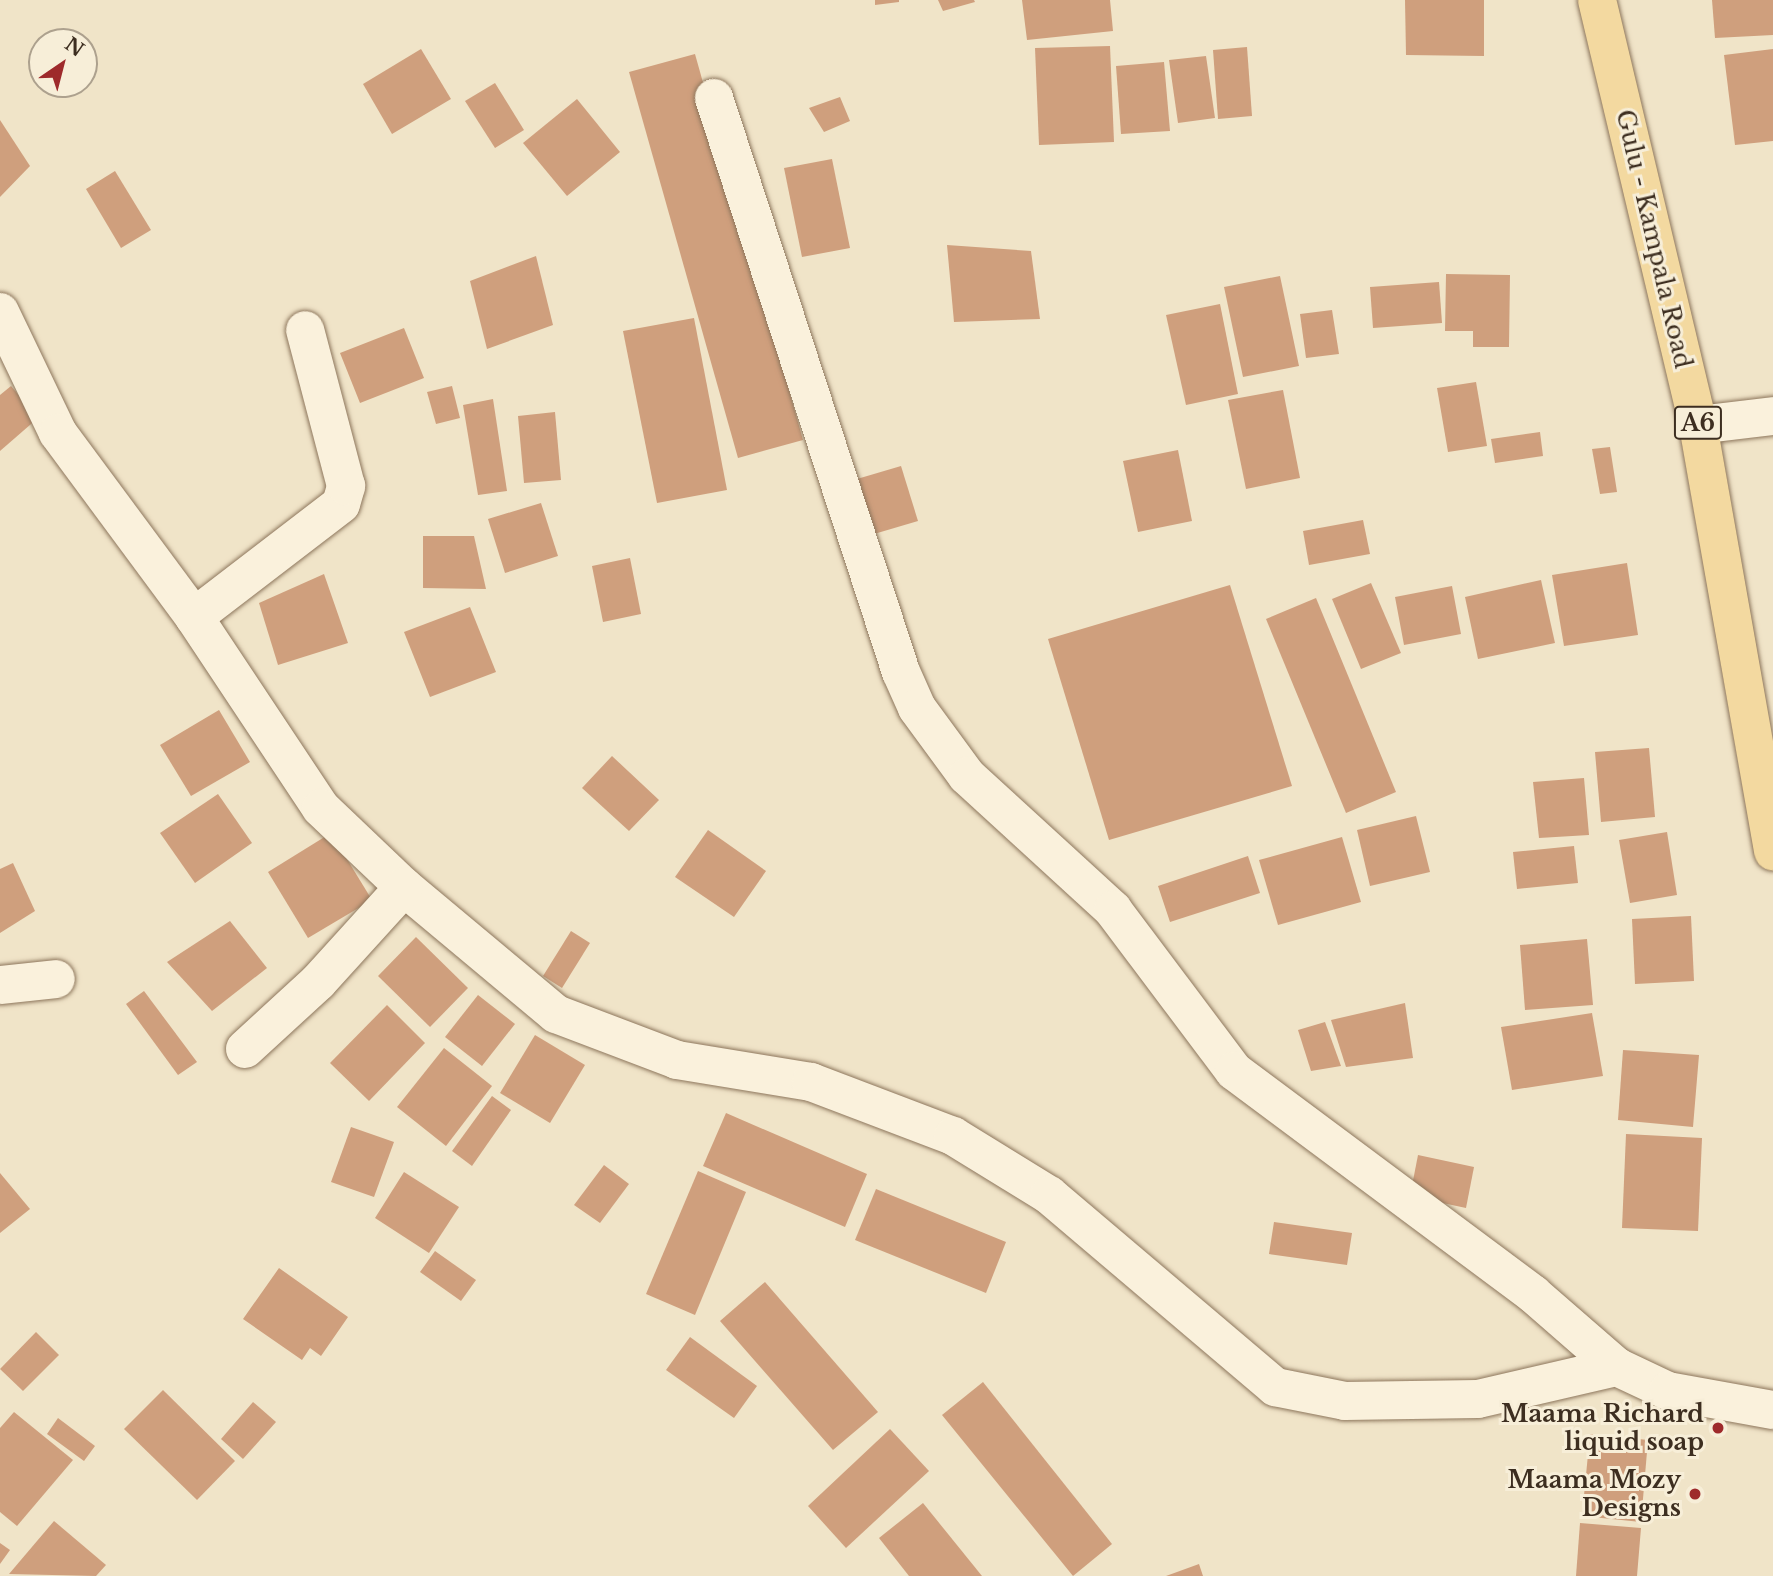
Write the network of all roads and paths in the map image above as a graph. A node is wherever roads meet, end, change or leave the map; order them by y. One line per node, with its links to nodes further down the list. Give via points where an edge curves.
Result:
1 (1597, 0): 6 (main road, Gulu - Kampala Road / A6)
2 (715, 98): 13 (street, via 802,359 816,423 917,708 967,776 1113,910 1234,1071 1534,1294)
3 (0, 312): 7 (street, via 58,433)
4 (305, 330): 7 (street, via 346,486 341,504)
5 (1773, 416): 6 (street)
6 (1698, 425): 8 (main road, Gulu - Kampala Road / A6)
7 (194, 617): 9 (street, via 321,808)
8 (1773, 851)
9 (404, 887): 12 (street, via 318,982); 13 (street, via 556,1014 677,1060 811,1082 953,1136 1049,1195 1275,1387 1345,1401 1478,1399)
10 (56, 979): 11 (street)
11 (0, 985)
12 (245, 1049)
13 (1617, 1367): 14 (street, via 1668,1391)
14 (1773, 1410)

